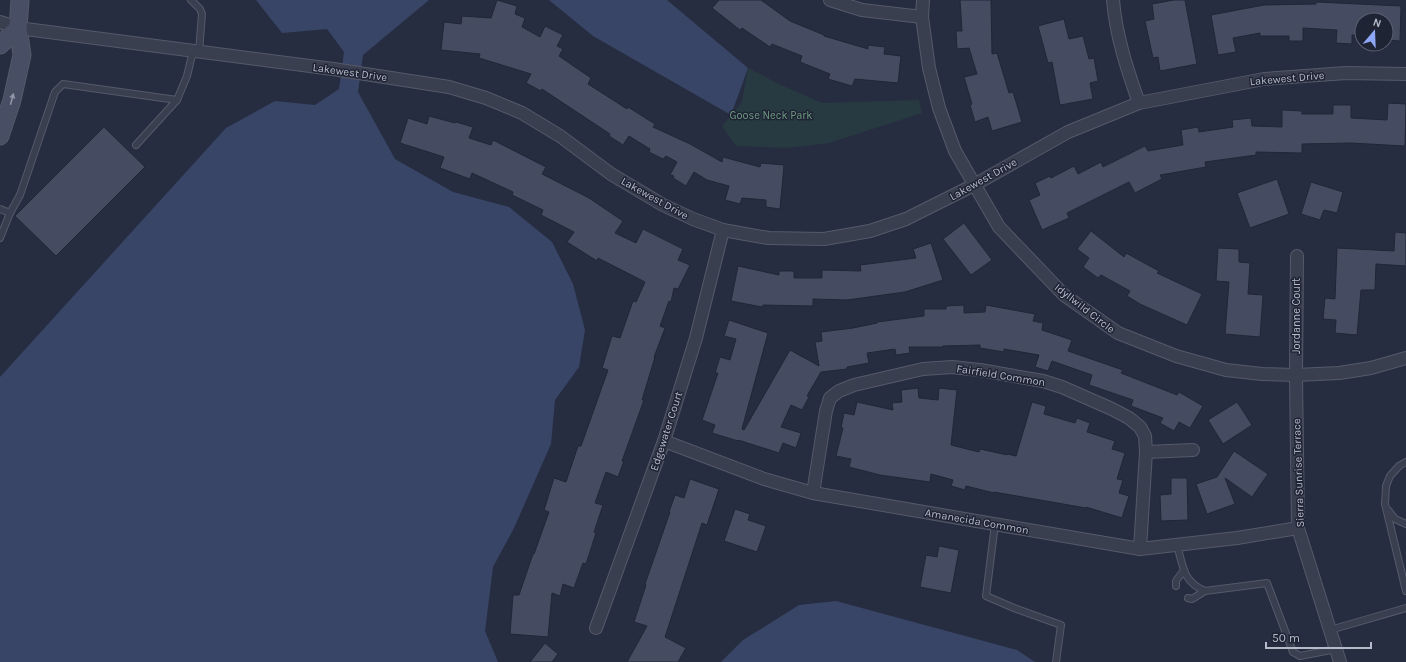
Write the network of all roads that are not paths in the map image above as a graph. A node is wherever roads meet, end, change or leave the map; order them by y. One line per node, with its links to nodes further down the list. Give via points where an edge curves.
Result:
1 (20, 0): 8 (main road)
2 (191, 0): 10 (lane, via 202,14)
3 (830, 0): 6 (street, via 862,10)
4 (922, 0): 6 (street, Idyllwild Circle)
5 (1113, 0): 13 (street, via 1114,20 1121,51)
6 (922, 17): 16 (street, Idyllwild Circle, via 929,68 939,108 955,151)
7 (0, 22): 8 (street, Lakewest Drive)
8 (18, 28): 9 (main road); 10 (street, Lakewest Drive); 14 (main road, one-way to 8, via 12,100 22,55)
9 (0, 45)
10 (196, 52): 12 (lane); 19 (street, Lakewest Drive, via 449,87 486,98 522,113 560,136 611,174 663,205)
11 (1406, 74): 13 (street, Lakewest Drive, via 1346,73 1264,78)
12 (177, 100): 15 (lane); 18 (lane, via 63,84 54,92 20,195)
13 (1139, 104): 16 (street, Lakewest Drive, via 1068,132)
14 (0, 136)
15 (136, 145)
16 (974, 185): 19 (street, Lakewest Drive, via 906,219 870,231 824,239 768,238); 23 (street, Idyllwild Circle, via 999,227 1064,294 1118,333 1176,356 1226,370)
17 (0, 208): 18 (lane)
18 (10, 213): 20 (lane)
19 (723, 230): 24 (street, Edgewater Court, via 696,338)
20 (0, 238)
21 (1297, 256): 23 (street, Jordanne Court)
22 (1406, 358): 23 (street, Idyllwild Circle, via 1371,368 1339,373)
23 (1296, 375): 32 (street, Sierra Sunrise Terrace)
24 (664, 441): 28 (street, Amanecida Common, via 764,480); 41 (street, Edgewater Court)
25 (1194, 450): 26 (street)
26 (1146, 452): 28 (street, Fairfield Common, via 1145,436 1129,418 1062,387 1043,381 980,370 952,367 923,369 854,385 830,398); 34 (street, Fairfield Common)
27 (1406, 462): 29 (lane, via 1390,476 1386,486)
28 (814, 493): 30 (street, Amanecida Common)
29 (1386, 507): 31 (lane, via 1395,519); 38 (lane)
30 (995, 524): 34 (street, Amanecida Common); 44 (lane, via 986,596 1061,625)
31 (1406, 524)
32 (1298, 528): 33 (street, Amanecida Common); 42 (street, Sierra Sunrise Terrace)
33 (1177, 545): 34 (street, Amanecida Common); 35 (lane)
34 (1140, 549)
35 (1184, 570): 36 (lane, via 1176,581); 37 (lane, via 1187,578 1196,587)
36 (1176, 586)
37 (1205, 591): 39 (lane, via 1192,599); 43 (lane, via 1267,584 1293,652 1300,656)
38 (1406, 591)
39 (1188, 598)
40 (1406, 608): 42 (lane)
41 (596, 628)
42 (1330, 630): 43 (street, Sierra Sunrise Terrace)
43 (1336, 649): 45 (street, Sierra Sunrise Terrace)
44 (1056, 662)
45 (1340, 662)

